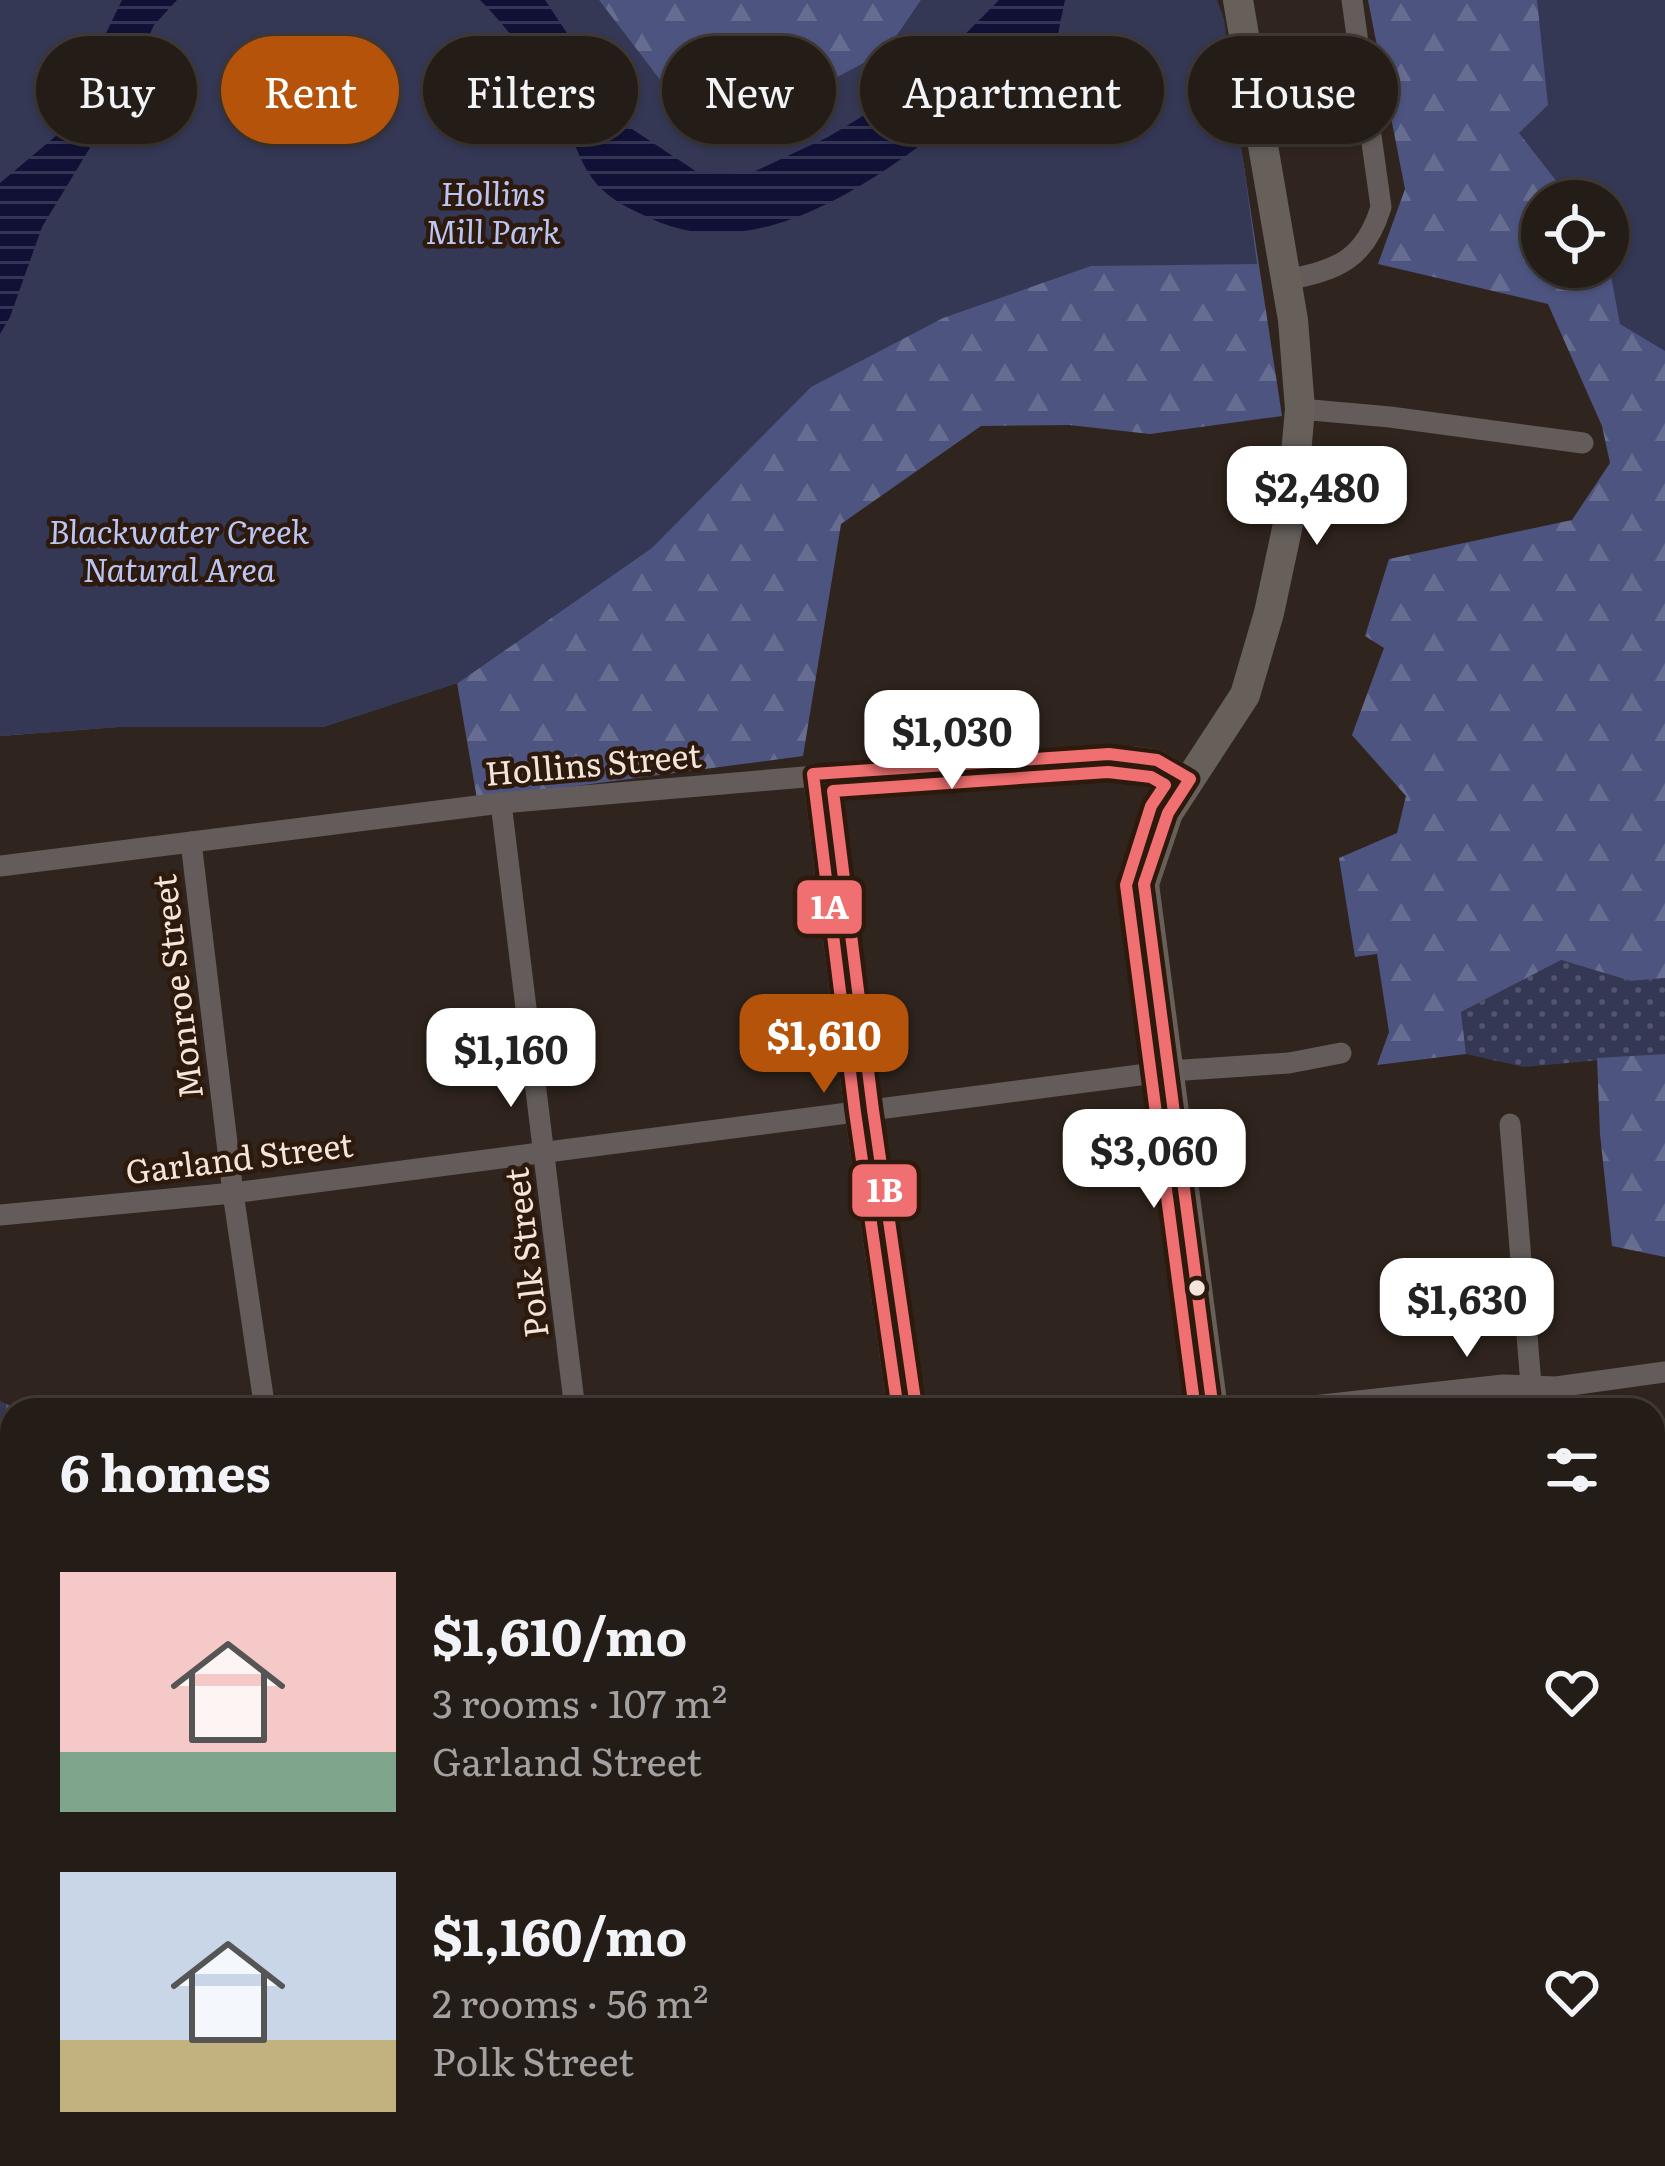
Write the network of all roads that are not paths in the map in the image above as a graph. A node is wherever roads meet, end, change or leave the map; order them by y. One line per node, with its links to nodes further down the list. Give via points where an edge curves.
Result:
1 (1238, 0): 3 (street)
2 (1352, 0): 3 (street, via 1382,207 1359,252 1330,272)
3 (1287, 280): 4 (street)
4 (1300, 409): 5 (street); 7 (street, via 1292,510 1250,680)
5 (1583, 442)
6 (813, 775): 7 (street, Hollins Street, via 1108,754 1157,760); 8 (street, Hollins Street); 13 (street)
7 (1190, 779): 12 (street, via 1168,813 1144,884)
8 (501, 803): 9 (street, Hollins Street); 15 (street, Polk Street)
9 (191, 842): 10 (street, Hollins Street); 16 (street, Monroe Street)
10 (0, 866)
11 (1341, 1053): 12 (street, Garland Street)
12 (1170, 1071): 13 (street, Garland Street); 23 (street)
13 (855, 1112): 15 (street, Garland Street); 22 (street)
14 (1510, 1124): 19 (street)
15 (545, 1150): 16 (street, Garland Street); 21 (street, Polk Street)
16 (233, 1193): 17 (street, Garland Street); 20 (street, Monroe Street)
17 (0, 1215)
18 (1665, 1372): 19 (street)
19 (1531, 1384): 24 (street); 25 (street)
20 (263, 1398)
21 (574, 1398)
22 (896, 1398)
23 (1211, 1398)
24 (1394, 1398)
25 (1532, 1398)

